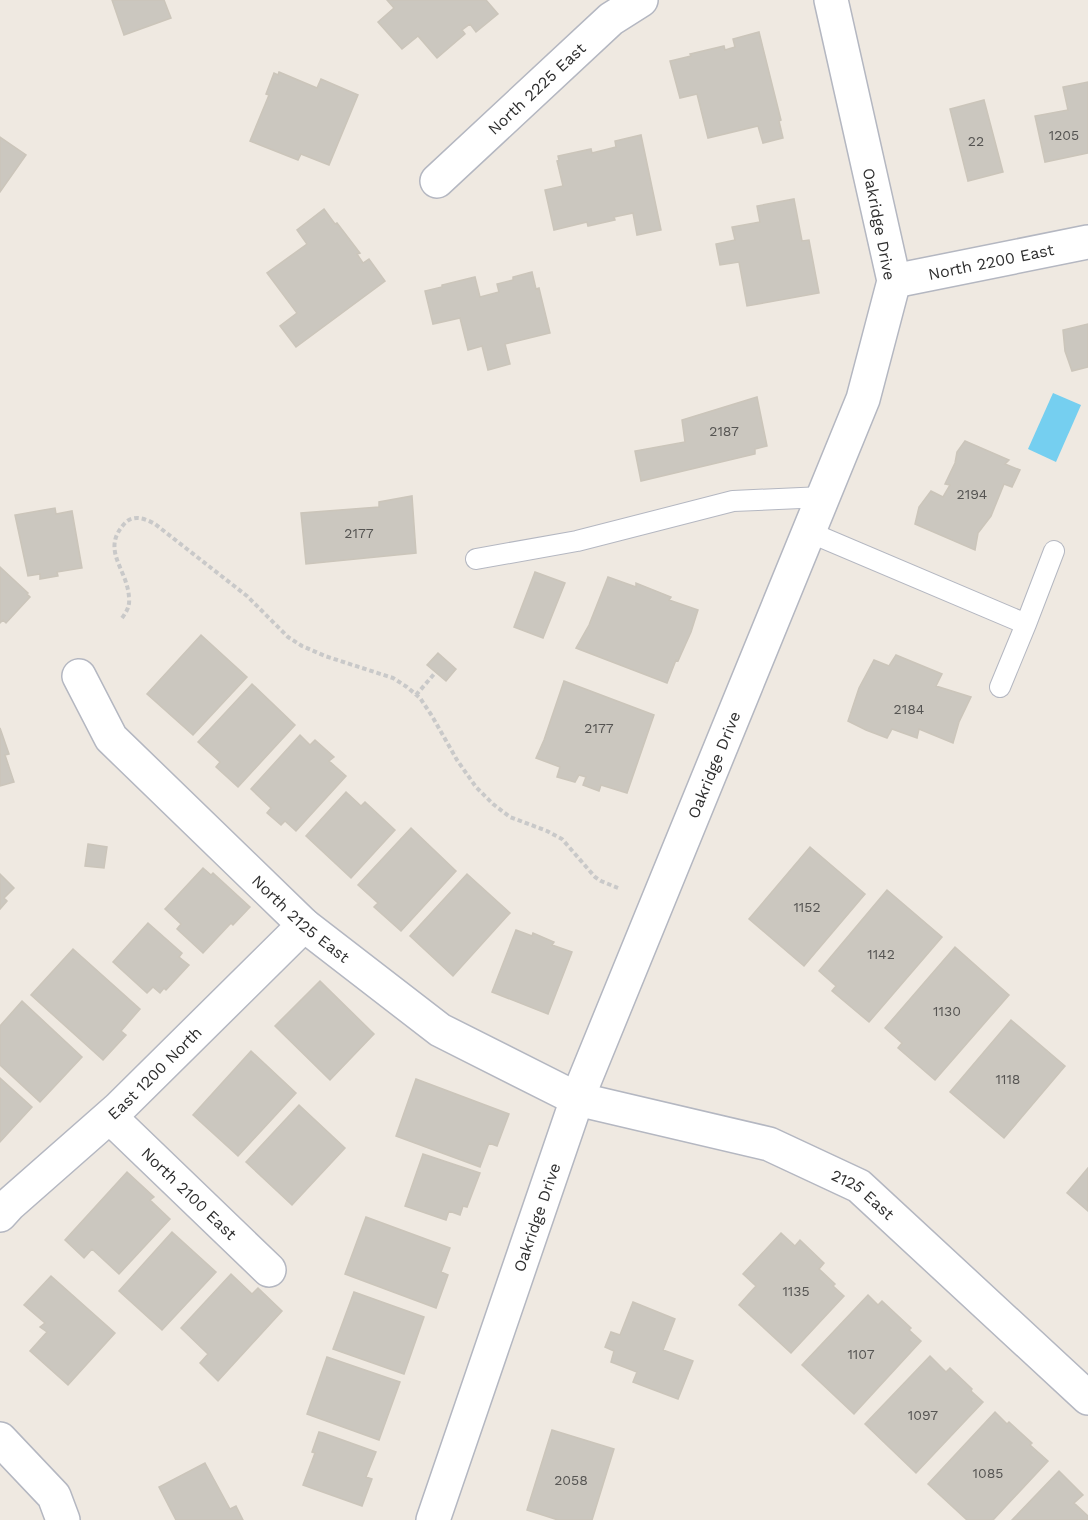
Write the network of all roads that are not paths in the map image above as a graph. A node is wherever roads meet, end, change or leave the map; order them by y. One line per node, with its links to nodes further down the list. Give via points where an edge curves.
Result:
1 (641, 0): 3 (street, North 2225 East, via 611,19)
2 (831, 0): 5 (street, Oakridge Drive)
3 (437, 181)
4 (1088, 242): 5 (street, North 2200 East)
5 (894, 281): 6 (street, Oakridge Drive, via 863,399)
6 (823, 497): 7 (street, Oakridge Drive); 9 (lane, via 733,501 577,541)
7 (809, 532): 10 (lane); 14 (street, Oakridge Drive)
8 (1053, 551): 10 (lane)
9 (476, 559)
10 (1026, 624): 12 (lane)
11 (79, 676): 13 (street, North 2125 East, via 111,738)
12 (1000, 687)
13 (304, 925): 14 (street, North 2125 East, via 440,1030); 15 (street, East 1200 North)
14 (577, 1099): 18 (street, 2125 East, via 769,1144 859,1186); 21 (street, Oakridge Drive)
15 (110, 1117): 16 (street, East 1200 North); 17 (street, North 2100 East)
16 (0, 1215)
17 (269, 1270)
18 (1088, 1398)
19 (0, 1439): 20 (street, via 54,1496)
20 (63, 1520)
21 (433, 1520)

